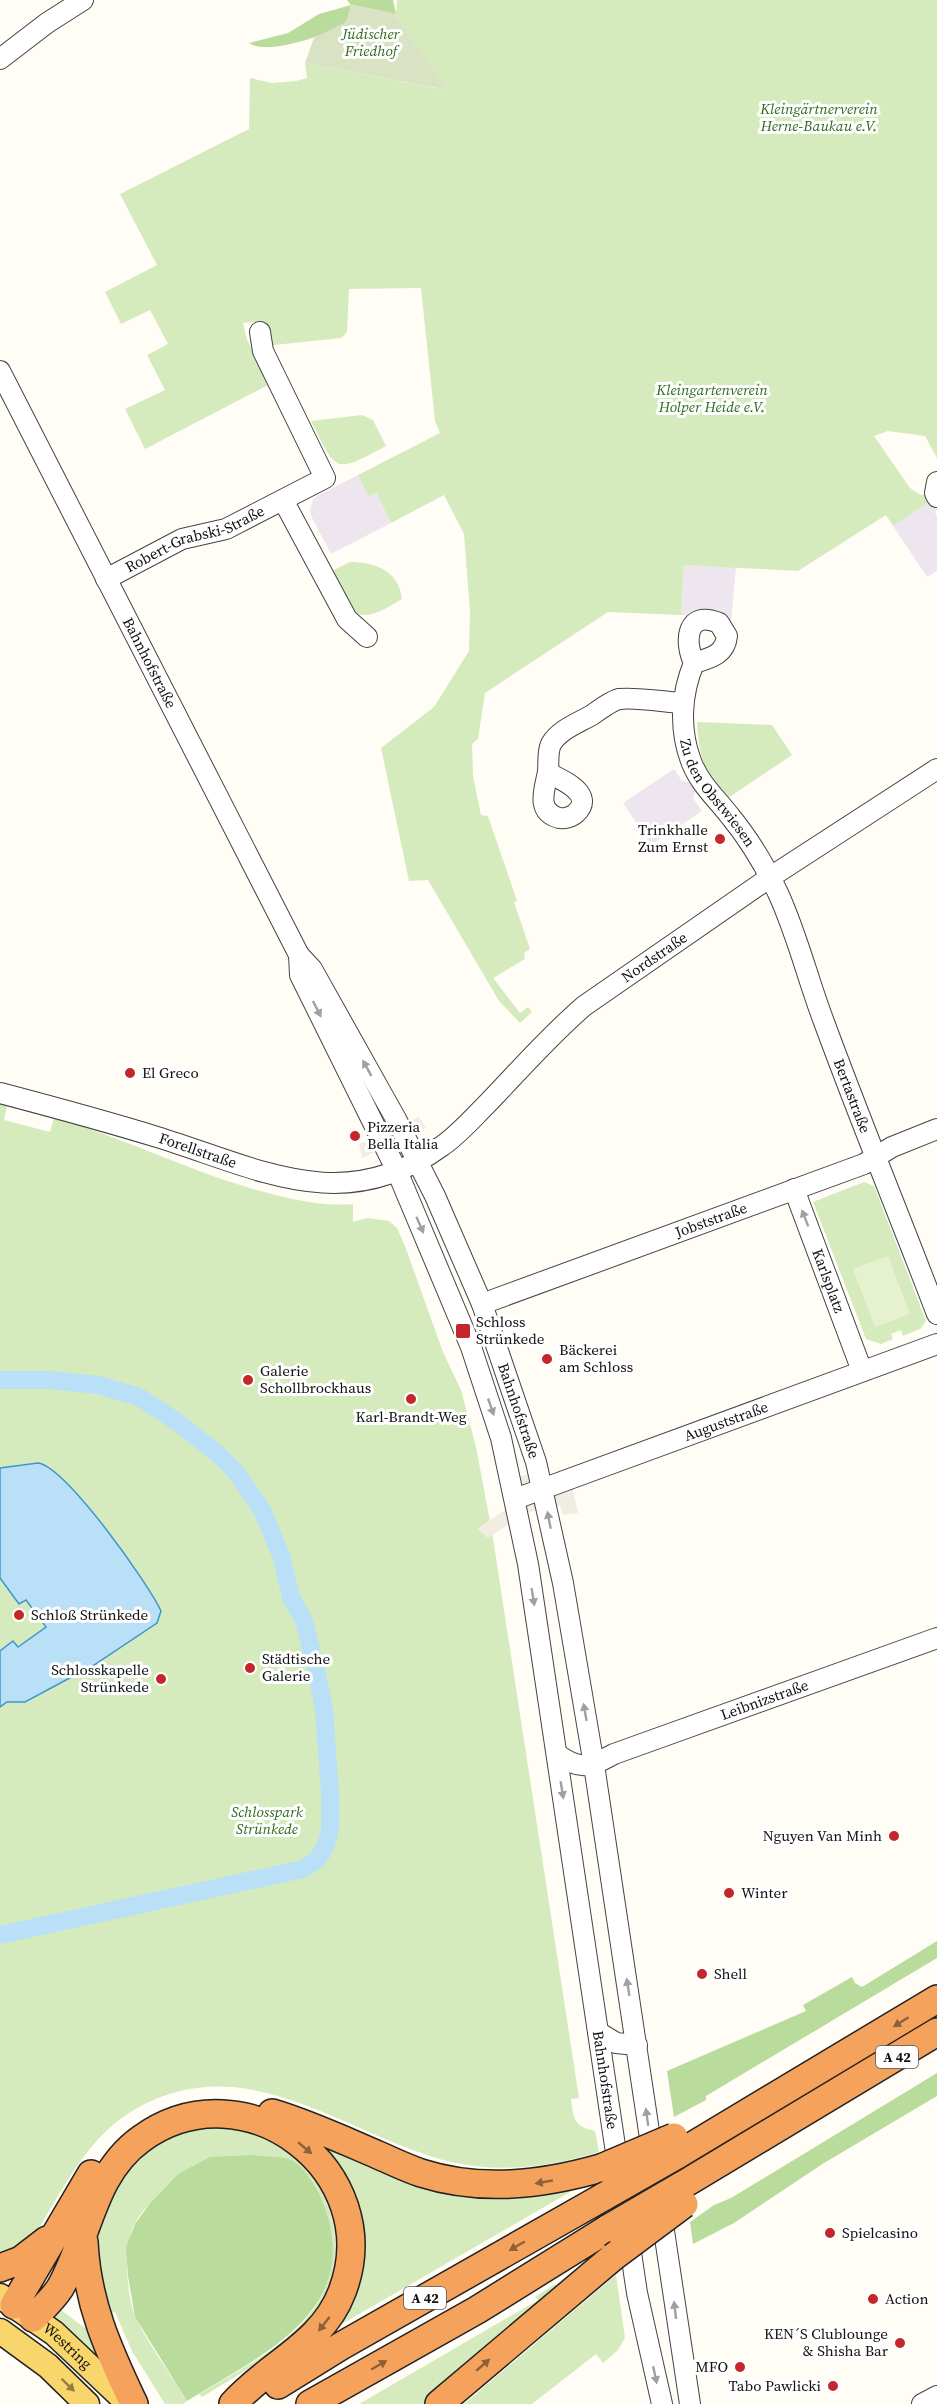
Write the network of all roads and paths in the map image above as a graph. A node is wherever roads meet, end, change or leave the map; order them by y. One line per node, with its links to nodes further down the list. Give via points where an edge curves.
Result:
1 (84, 0): 2 (street)
2 (0, 59)
3 (260, 332): 7 (street, Robert-Grabski-Straße, via 263,351 326,478)
4 (2, 381): 8 (street, Bahnhofstraße)
5 (937, 482): 6 (street)
6 (937, 497)
7 (283, 500): 8 (street, Robert-Grabski-Straße, via 226,529 182,539); 9 (street, Robert-Grabski-Straße, via 347,619)
8 (106, 579): 15 (street, Bahnhofstraße)
9 (367, 637)
10 (694, 663): 11 (street, Zu den Obstwiesen)
11 (684, 703): 13 (street, via 618,699 561,733 551,744); 14 (street, Zu den Obstwiesen, via 691,762 706,788 754,848)
12 (937, 769): 14 (street, Nordstraße)
13 (548, 773)
14 (770, 878): 18 (street, Bertastraße); 19 (street, Nordstraße, via 584,1006 470,1121)
15 (299, 955): 19 (street, Bahnhofstraße, one-way to 15, via 312,969); 20 (street, Bahnhofstraße, one-way to 20, via 300,975)
16 (0, 1093): 20 (street, Forellstraße, via 160,1137 288,1179 309,1183 365,1181)
17 (937, 1129): 18 (street, Jobststraße)
18 (877, 1157): 21 (street, Jobststraße); 23 (street, Bertastraße)
19 (418, 1162): 20 (street, Nordstraße); 22 (street, Bahnhofstraße)
20 (397, 1171): 27 (street, Bahnhofstraße, one-way to 27, via 471,1347 501,1438)
21 (794, 1189): 22 (street, Jobststraße); 25 (street, Karlsplatz, one-way to 21)
22 (482, 1304): 26 (street, Bahnhofstraße)
23 (937, 1314)
24 (937, 1344): 25 (street, Auguststraße)
25 (862, 1371): 26 (street, Auguststraße)
26 (543, 1489): 27 (street, Auguststraße); 30 (street, Bahnhofstraße, one-way to 26)
27 (515, 1499): 29 (street, Bahnhofstraße, one-way to 29)
28 (937, 1638): 30 (street, Leibnizstraße, via 614,1754)
29 (557, 1754): 30 (street, via 580,1766); 32 (street, Bahnhofstraße, one-way to 32)
30 (594, 1766): 34 (street, Bahnhofstraße, one-way to 30)
31 (937, 1999): 35 (highway, A 42, one-way to 35, via 864,2044)
32 (598, 2032): 34 (street, via 616,2043); 40 (street, Bahnhofstraße, via 637,2293)
33 (937, 2032): 36 (highway, A 42)
34 (637, 2045): 41 (street, Bahnhofstraße, one-way to 34)
35 (675, 2146): 37 (highway, one-way to 37, bridge, via 569,2177 507,2186 420,2173 292,2119 244,2107 203,2104 160,2115 137,2127 106,2154 94,2169); 48 (highway, A 42, one-way to 48, bridge, via 605,2196 340,2346)
36 (683, 2195): 49 (highway, A 42, one-way to 36, bridge, via 477,2310 609,2228); 50 (highway, one-way to 36, bridge)
37 (70, 2232): 38 (highway); 39 (highway, via 74,2259 59,2289); 46 (highway, via 95,2314); 47 (highway, one-way to 47, via 128,2149 176,2121 212,2115 252,2119 282,2131 312,2153 339,2194 349,2226 350,2262 343,2292 314,2336)
38 (0, 2268)
39 (10, 2319): 44 (main road, Westring, one-way to 44, via 48,2366); 45 (main road, Westring, via 71,2348)
40 (648, 2341): 41 (street, via 660,2338); 51 (street, Bahnhofstraße, one-way to 51)
41 (680, 2344): 43 (street, Bahnhofstraße)
42 (937, 2396): 52 (street)
43 (690, 2399)
44 (87, 2404)
45 (129, 2404)
46 (134, 2404)
47 (233, 2404)
48 (247, 2404)
49 (310, 2404)
50 (440, 2404)
51 (662, 2404)
52 (922, 2404)

